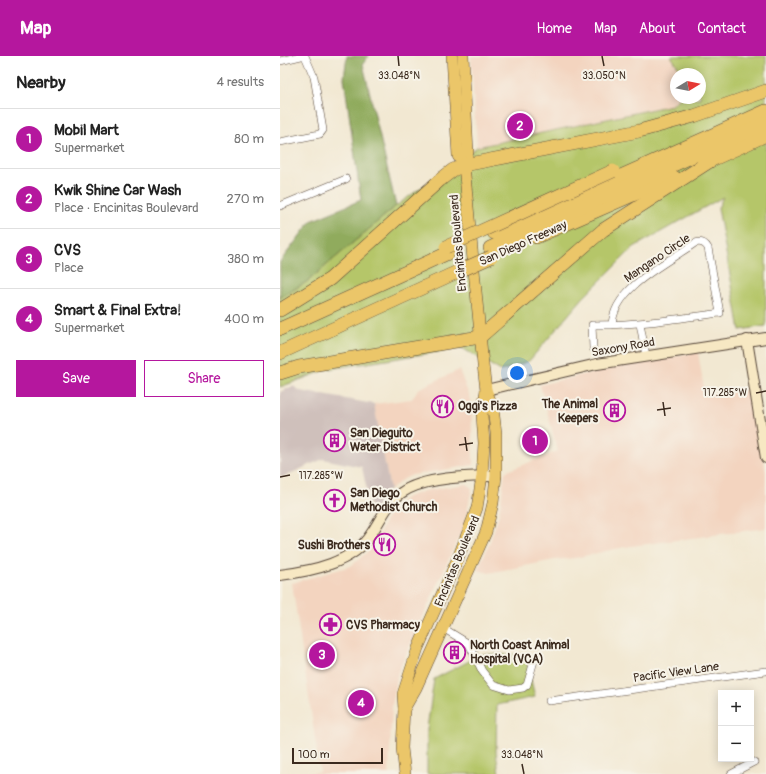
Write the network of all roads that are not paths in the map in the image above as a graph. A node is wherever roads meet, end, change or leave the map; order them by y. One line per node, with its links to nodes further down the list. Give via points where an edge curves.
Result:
1 (301, 56): 5 (street)
2 (305, 56): 11 (street, via 314,77 323,130 320,134)
3 (452, 56): 13 (main road, Encinitas Boulevard, via 458,156)
4 (463, 56): 13 (main road, Encinitas Boulevard, via 468,152)
5 (280, 61)
6 (766, 91): 13 (highway, via 694,116 640,131)
7 (766, 103): 17 (highway, San Diego Freeway, bridge, via 613,171)
8 (766, 111): 17 (highway, via 494,233)
9 (766, 123): 16 (highway)
10 (766, 135): 12 (highway, San Diego Freeway)
11 (280, 142)
12 (710, 161): 16 (highway, San Diego Freeway); 23 (highway, via 603,230)
13 (464, 165): 18 (highway, via 440,180 330,279); 23 (main road, Encinitas Boulevard)
14 (346, 179): 15 (street)
15 (280, 206)
16 (490, 253): 17 (highway, San Diego Freeway, bridge)
17 (452, 259): 19 (highway, San Diego Freeway); 22 (highway); 26 (highway); 28 (highway, San Diego Freeway)
18 (280, 310)
19 (280, 321)
20 (640, 324): 21 (street, Mangano Circle); 21 (street, Mangano Circle, via 720,313 706,245 695,242 629,288 616,306); 29 (street)
21 (612, 325): 27 (street, Mangano Circle, via 592,325)
22 (280, 329)
23 (480, 336): 30 (highway, via 299,367); 31 (main road, Encinitas Boulevard)
24 (766, 338): 25 (street, Saxony Road)
25 (747, 340): 29 (street, Saxony Road); 32 (street)
26 (280, 343)
27 (593, 348)
28 (280, 353)
29 (646, 356): 31 (street, Saxony Road, via 597,364)
30 (280, 373)
31 (486, 390): 33 (main road, Encinitas Boulevard, via 482,415); 34 (main road, Encinitas Boulevard, via 493,408 496,433)
32 (766, 458)
33 (482, 476): 34 (street); 35 (street, via 430,482 400,493 361,548 351,555 303,571); 40 (main road, Encinitas Boulevard, via 477,508 469,532 409,671 403,694)
34 (496, 476): 36 (main road, Encinitas Boulevard, via 486,532)
35 (280, 575)
36 (443, 628): 37 (street, via 469,644 488,680 501,688 516,689 527,685); 40 (main road, Encinitas Boulevard)
37 (534, 661)
38 (766, 671): 39 (street, Pacific View Lane)
39 (549, 701)
40 (404, 710): 42 (main road, Encinitas Boulevard, via 402,748)
41 (754, 762): 43 (street)
42 (405, 774)
43 (731, 774)

